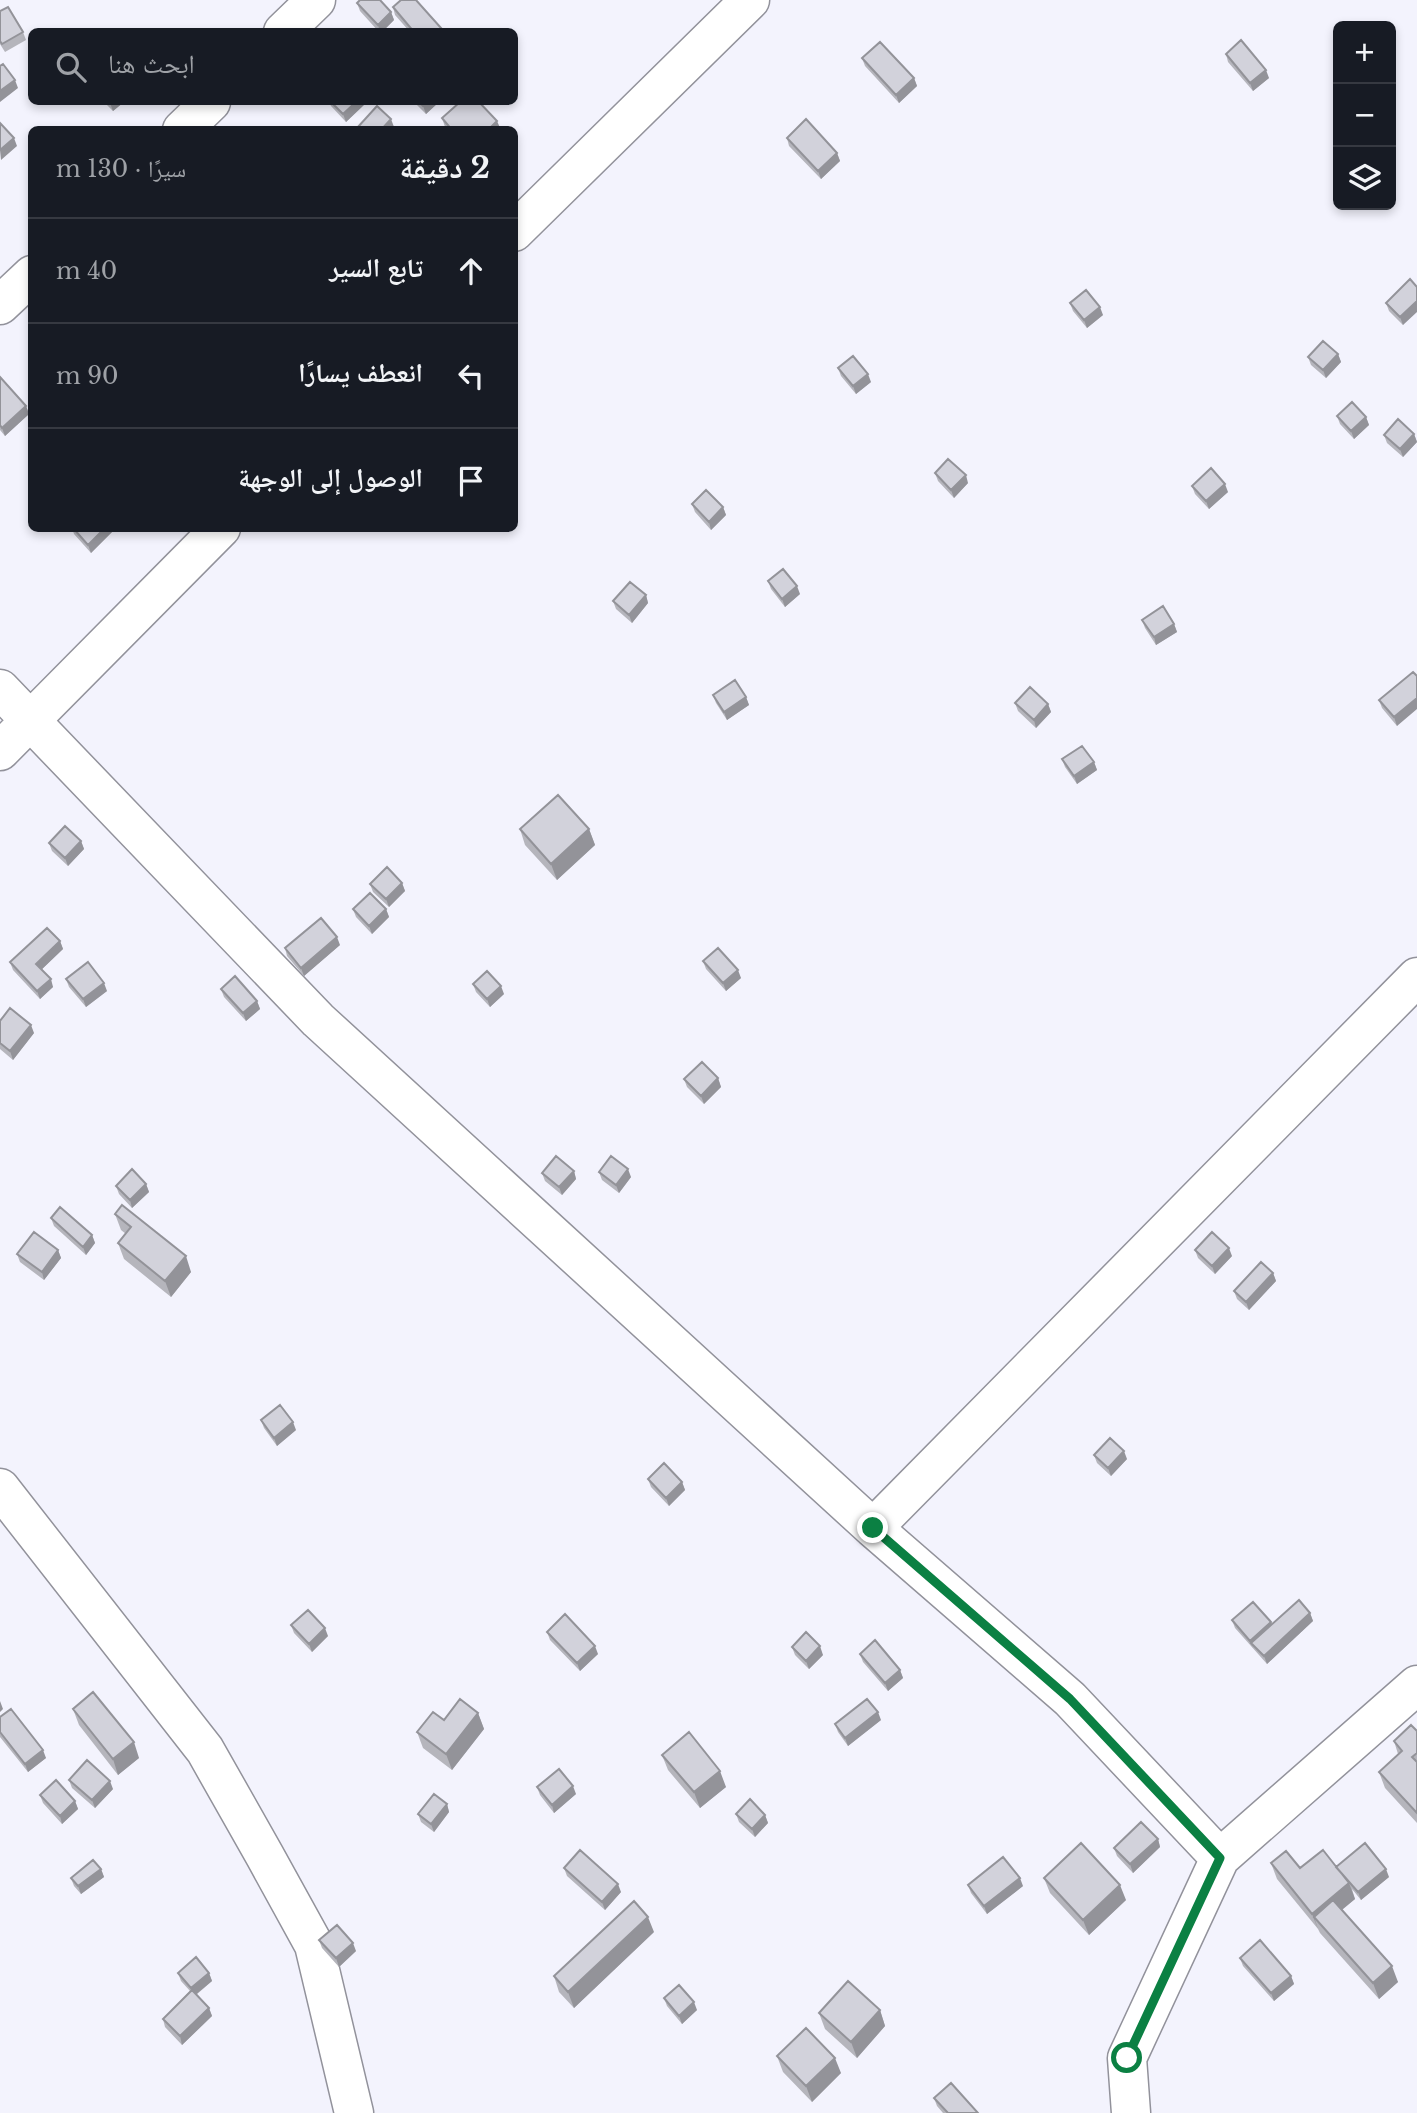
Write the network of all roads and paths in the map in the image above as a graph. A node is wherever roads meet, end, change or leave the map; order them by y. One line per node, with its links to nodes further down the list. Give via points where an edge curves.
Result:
1 (316, 0): 3 (street)
2 (750, 0): 6 (street)
3 (287, 28)
4 (208, 105): 5 (street)
5 (186, 126)
6 (518, 228)
7 (28, 279): 8 (street)
8 (0, 305)
9 (217, 532): 11 (street)
10 (0, 690): 11 (street)
11 (30, 722): 12 (street); 15 (street, via 318,1020)
12 (0, 751)
13 (1417, 977): 15 (street)
14 (0, 1488): 18 (street, via 205,1750 314,1945)
15 (873, 1528): 17 (street, via 1070,1699)
16 (1417, 1685): 17 (street)
17 (1220, 1858): 19 (street, via 1127,2058)
18 (354, 2113)
19 (1131, 2113)

